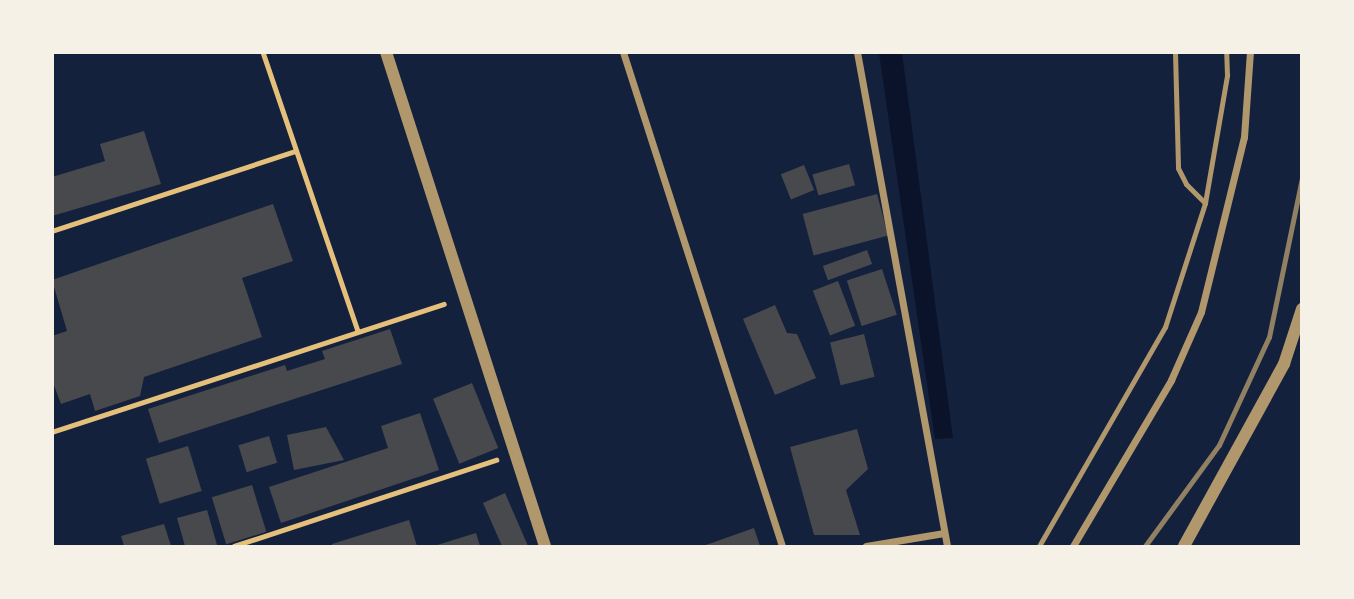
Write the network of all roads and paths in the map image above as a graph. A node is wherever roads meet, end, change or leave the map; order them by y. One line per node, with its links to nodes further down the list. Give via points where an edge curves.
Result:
1 (263, 52): 8 (path)
2 (386, 52): 11 (street)
3 (623, 52): 19 (street)
4 (857, 52): 16 (street)
5 (1175, 52): 9 (lane, via 1178,168)
6 (1226, 52): 9 (lane, via 1227,75)
7 (1250, 52): 23 (street, via 1244,137 1201,312 1171,380)
8 (295, 151): 10 (path); 13 (path)
9 (1205, 203): 22 (lane, via 1165,327)
10 (52, 231)
11 (465, 297): 13 (path); 15 (street)
12 (1301, 309): 24 (street, via 1284,363)
13 (358, 331): 14 (path)
14 (52, 432)
15 (515, 454): 17 (path); 18 (street)
16 (944, 533): 20 (street); 21 (street)
17 (234, 547)
18 (545, 547)
19 (782, 547)
20 (866, 547)
21 (947, 547)
22 (1039, 547)
23 (1073, 547)
24 (1184, 547)

